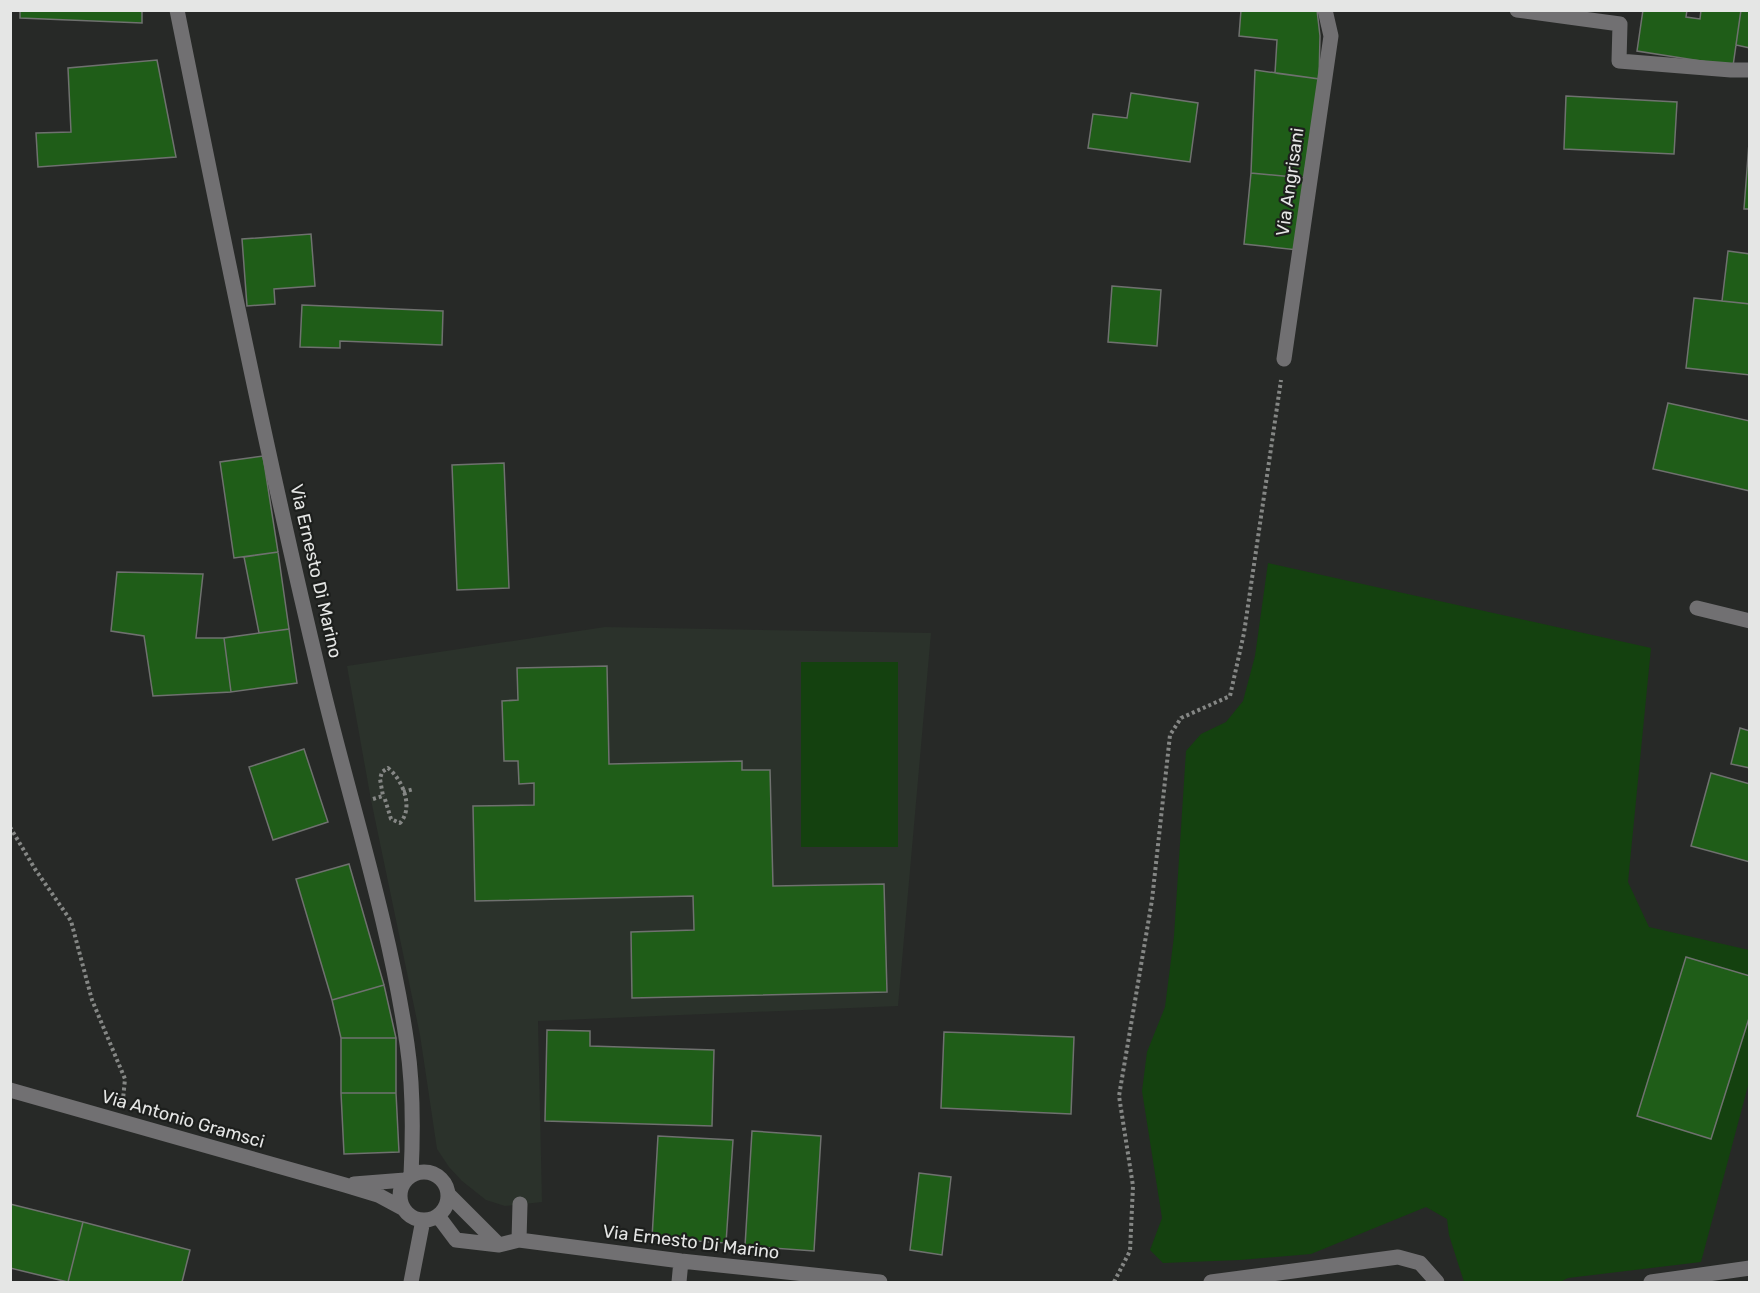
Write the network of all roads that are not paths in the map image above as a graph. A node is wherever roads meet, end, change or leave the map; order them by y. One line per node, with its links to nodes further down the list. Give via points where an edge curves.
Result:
1 (177, 10): 9 (street, Via Ernesto Di Marino, via 248,363 320,677 394,971 408,1047 412,1140)
2 (1325, 10): 5 (street, Via Angrisani, via 1331,36)
3 (1517, 10): 4 (street, via 1620,24 1619,61)
4 (1749, 70)
5 (1284, 359)
6 (1697, 608): 7 (street)
7 (1749, 621)
8 (10, 1090): 10 (street, Via Antonio Gramsci)
9 (408, 1178): 10 (street, Via Antonio Gramsci); 11 (street, via 427,1172 435,1174 447,1186); 13 (street, via 400,1194)
10 (345, 1185): 13 (street, Via Antonio Gramsci, via 378,1195)
11 (449, 1195): 14 (street); 17 (street)
12 (520, 1204): 16 (street)
13 (404, 1209): 15 (street, via 415,1219)
14 (438, 1216): 15 (street); 17 (street, Via Ernesto Di Marino, via 456,1240)
15 (423, 1220): 20 (street)
16 (519, 1240): 17 (street, Via Ernesto Di Marino); 18 (street, Via Ernesto Di Marino)
17 (499, 1245)
18 (681, 1261): 21 (street); 22 (street, Via Ernesto Di Marino)
19 (1749, 1268): 25 (street)
20 (411, 1282)
21 (679, 1282)
22 (880, 1282)
23 (1211, 1282): 24 (street, via 1398,1257 1420,1263)
24 (1437, 1282)
25 (1651, 1282)

